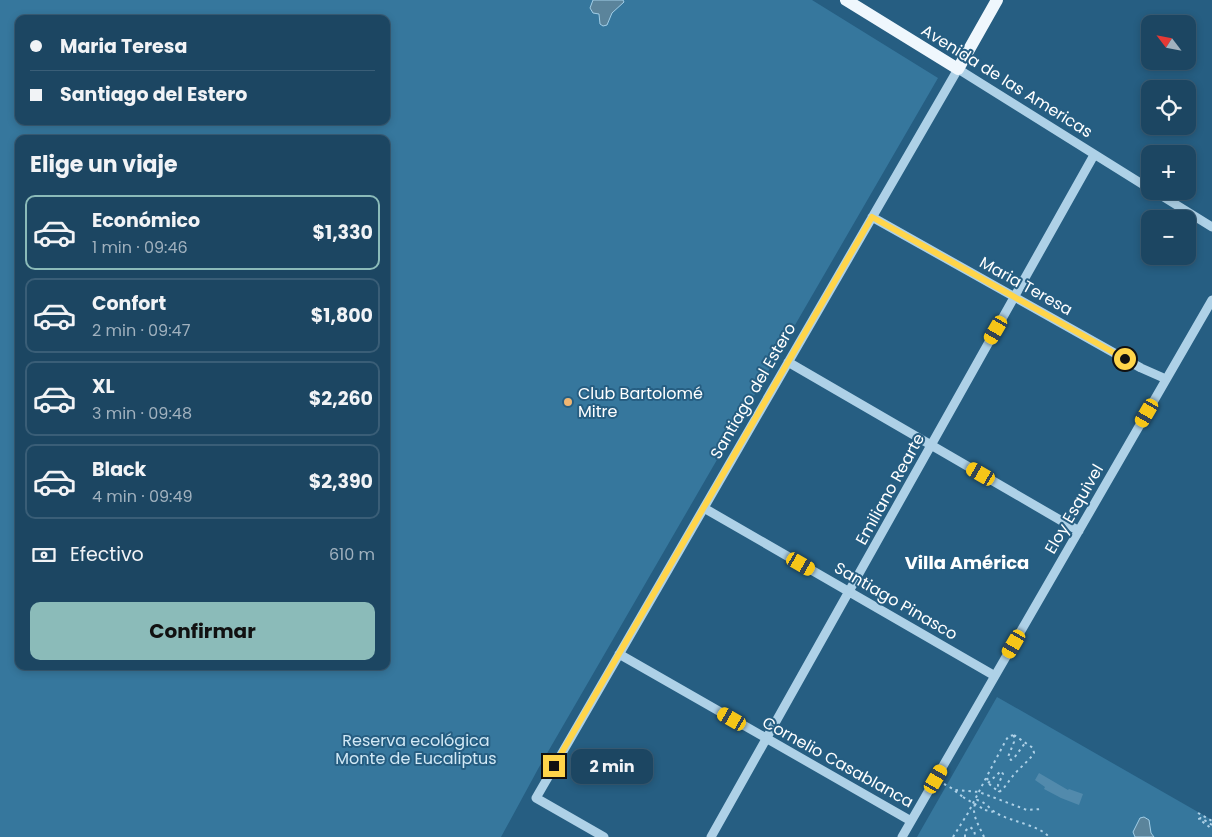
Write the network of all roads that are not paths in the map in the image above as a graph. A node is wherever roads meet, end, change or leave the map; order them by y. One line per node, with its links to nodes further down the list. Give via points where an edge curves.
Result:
1 (846, 0): 3 (main road, Avenida de las Americas)
2 (997, 0): 3 (main road, Santiago del Estero)
3 (958, 69): 4 (street, Avenida de las Americas); 7 (street, Santiago del Estero)
4 (1094, 155): 5 (street, Avenida de las Americas); 9 (street, Emiliano Rearte)
5 (1141, 184)
6 (1168, 200): 8 (street)
7 (872, 217): 9 (street, Maria Teresa); 11 (street, Santiago del Estero)
8 (1212, 227)
9 (1015, 297): 12 (street, Maria Teresa, via 1140,368); 13 (street, Emiliano Rearte)
10 (1212, 300): 12 (street, Eloy Esquivel)
11 (788, 362): 13 (street); 14 (street, Santiago del Estero)
12 (1166, 379): 15 (street, Eloy Esquivel)
13 (932, 445): 15 (street); 16 (street, Emiliano Rearte)
14 (704, 508): 16 (street, Santiago Pinasco); 17 (street, Santiago del Estero)
15 (1079, 531): 18 (street, Eloy Esquivel)
16 (849, 592): 18 (street, Santiago Pinasco); 19 (street, Emiliano Rearte)
17 (619, 654): 19 (street, Cornelio Casablanca); 21 (street, Santiago del Estero, via 536,798)
18 (995, 676): 20 (street, Eloy Esquivel)
19 (766, 739): 20 (street, Cornelio Casablanca); 22 (street, Emiliano Rearte)
20 (911, 821): 23 (street, Eloy Esquivel)
21 (604, 837)
22 (711, 837)
23 (902, 837)

